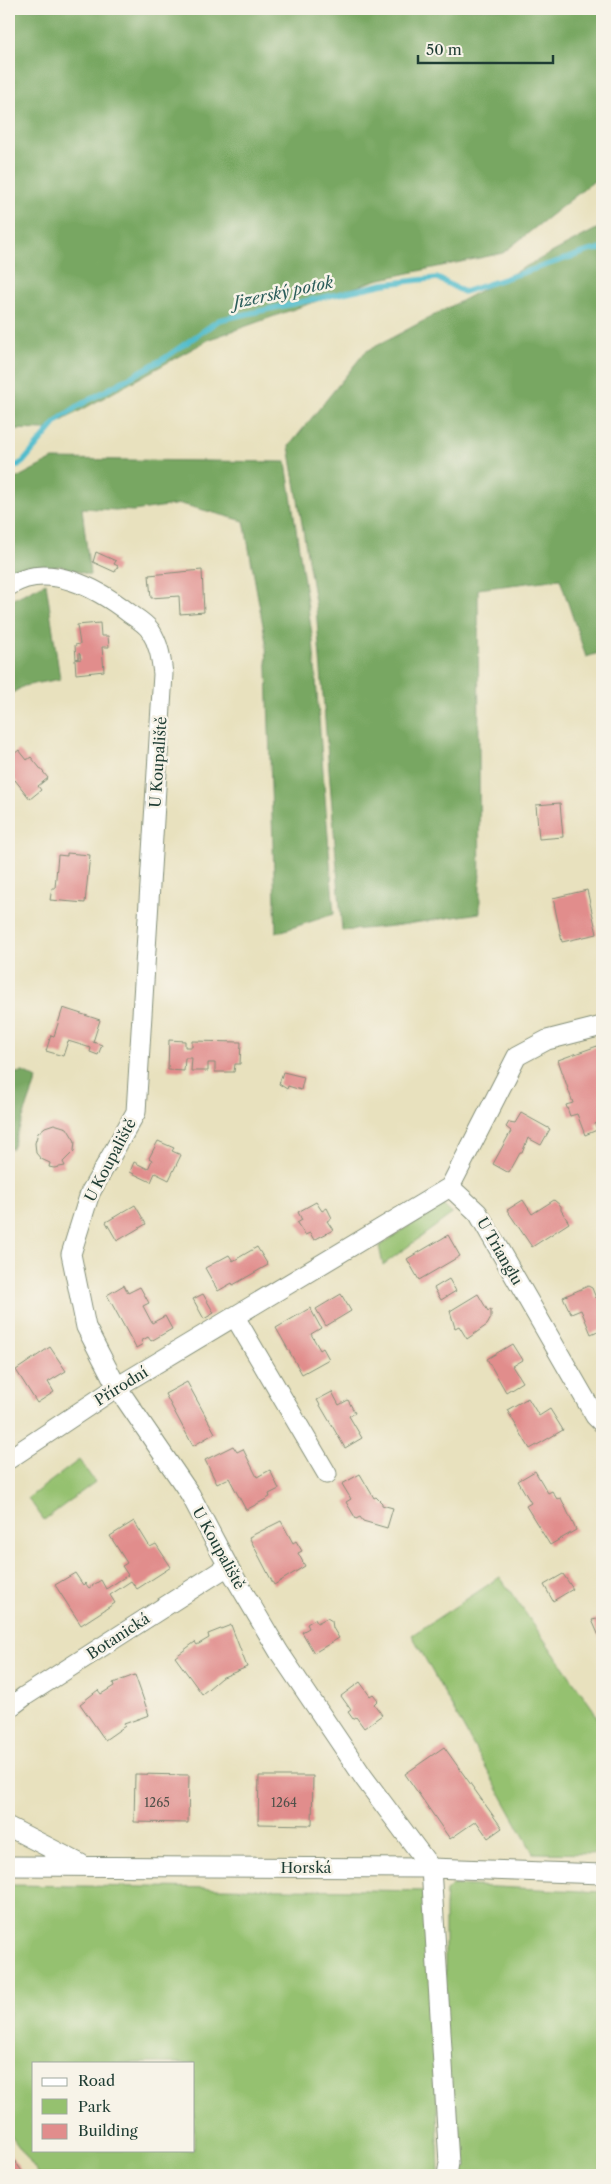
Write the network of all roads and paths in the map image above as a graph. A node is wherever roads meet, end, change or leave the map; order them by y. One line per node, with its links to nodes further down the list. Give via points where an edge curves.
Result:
1 (9, 586): 5 (street, U Koupaliště, via 17,581 44,576 64,578 108,596 148,628 160,648 163,674 136,1112 90,1193 71,1254 86,1327)
2 (602, 1026): 3 (street, via 547,1040 518,1056)
3 (450, 1187): 4 (street, Přírodní); 6 (street, U Trianglu, via 478,1212)
4 (235, 1317): 5 (street, Přírodní); 8 (street)
5 (117, 1387): 7 (street, Přírodní); 9 (street, U Koupaliště, via 190,1494)
6 (602, 1423)
7 (9, 1459)
8 (327, 1474)
9 (228, 1566): 10 (street, Botanická); 14 (street, U Koupaliště, via 353,1762)
10 (9, 1708)
11 (9, 1827): 12 (street)
12 (84, 1865): 13 (street, Horská); 14 (street, Horská)
13 (9, 1866)
14 (431, 1868): 15 (street, Horská); 16 (street, via 449,2163)
15 (602, 1874)
16 (447, 2175)

